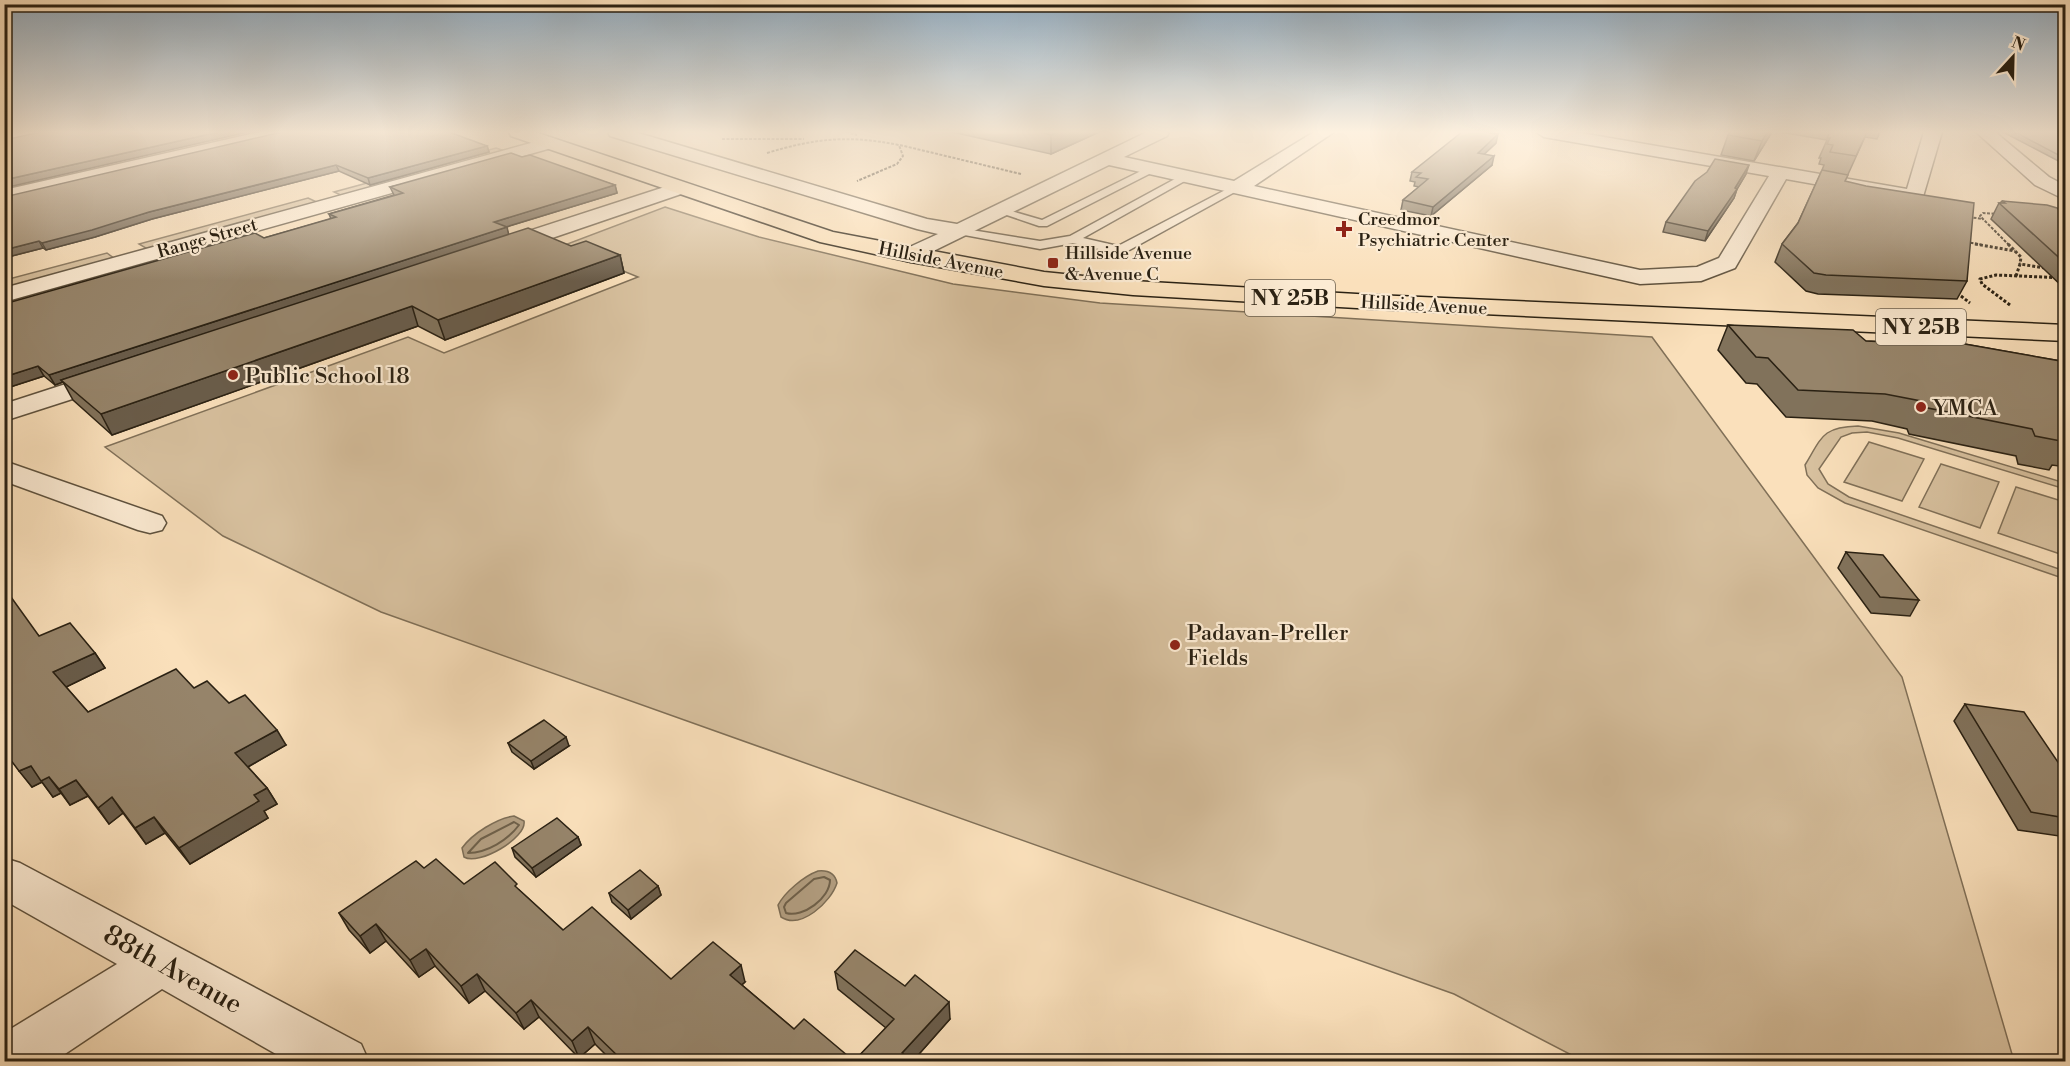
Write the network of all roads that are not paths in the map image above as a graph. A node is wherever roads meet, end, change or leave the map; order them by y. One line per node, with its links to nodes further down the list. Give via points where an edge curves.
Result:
1 (66, 182): 19 (street)
2 (352, 182): 17 (street, Range Street)
3 (411, 182): 20 (street, Range Street)
4 (662, 182): 15 (main road, Hillside Avenue / NY 25B)
5 (781, 182): 22 (street, via 924,225)
6 (1061, 182): 21 (street)
7 (1126, 182): 21 (lane, via 1043,224)
8 (1176, 182): 23 (lane)
9 (1210, 182): 16 (street)
10 (1247, 182): 16 (street)
11 (1775, 182): 16 (street, via 1727,263 1701,274 1640,277)
12 (1831, 182): 13 (street, via 1915,196)
13 (1919, 182)
14 (2043, 182): 18 (street)
15 (680, 188): 25 (street); 26 (main road, Hillside Avenue / NY 25B, via 820,235)
16 (1237, 188): 23 (lane, via 1120,250)
17 (312, 193): 20 (street); 24 (street, Range Street)
18 (2066, 194)
19 (4, 196)
20 (335, 203): 27 (street, Range Street)
21 (1000, 211): 22 (street)
22 (959, 231): 23 (lane, via 1040,245); 26 (street)
23 (1072, 239)
24 (112, 247): 27 (street); 28 (street, Range Street)
25 (481, 254)
26 (911, 255): 30 (main road, Hillside Avenue / NY 25B, via 1044,279 1133,288)
27 (131, 260): 29 (street, Range Street)
28 (4, 276)
29 (4, 295)
30 (2066, 333)
31 (129, 371): 32 (street)
32 (4, 413)
33 (4, 471): 34 (street)
34 (150, 523)
35 (4, 877): 36 (street, 88th Avenue)
36 (161, 963): 37 (street); 38 (street, 88th Avenue)
37 (6, 1062)
38 (342, 1062)

